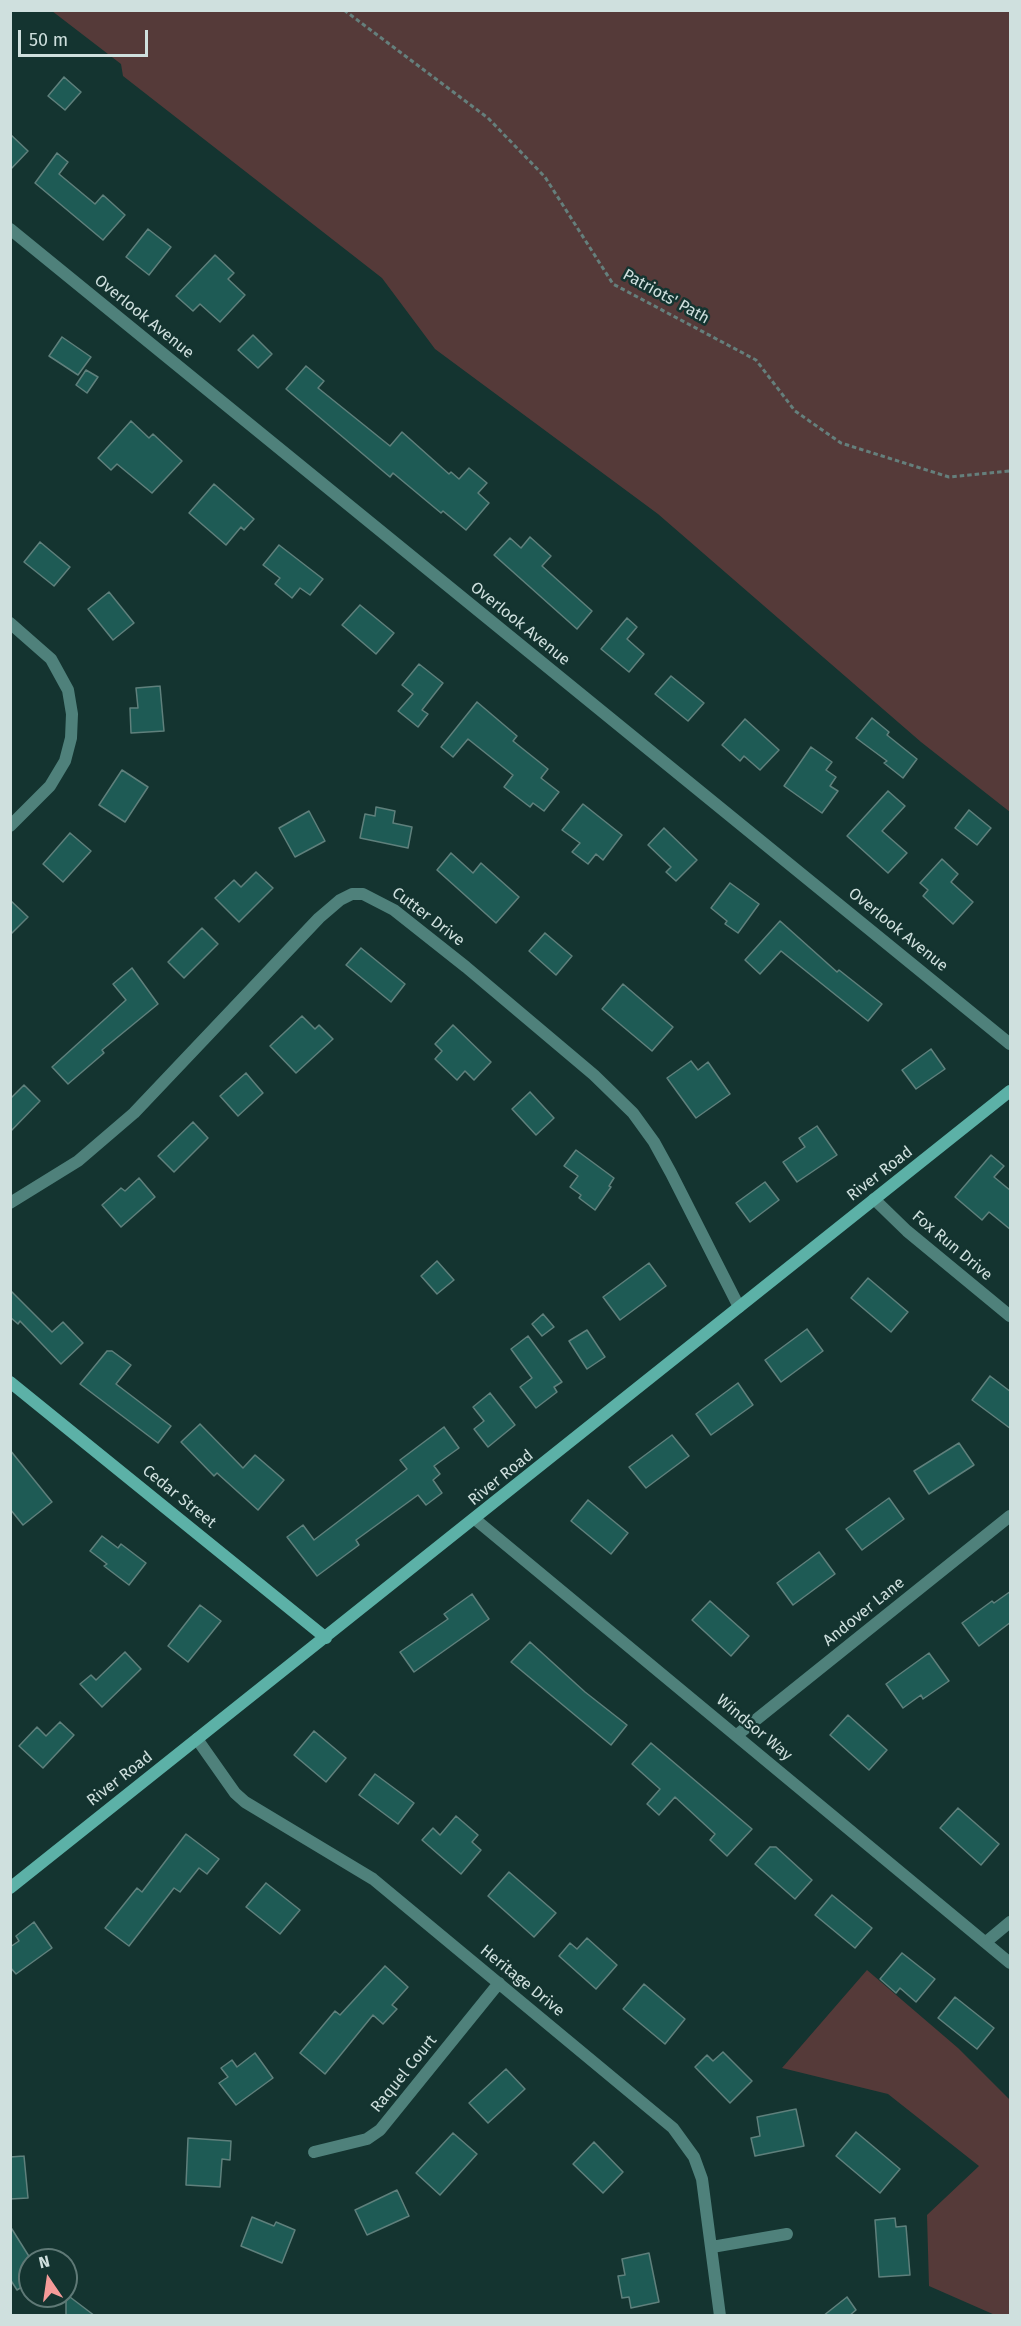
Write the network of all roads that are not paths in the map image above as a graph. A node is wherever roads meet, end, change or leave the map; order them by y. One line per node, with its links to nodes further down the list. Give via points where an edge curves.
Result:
1 (10, 229): 4 (street, Overlook Avenue)
2 (10, 623): 3 (street, via 51,659 68,690 72,714 65,760 50,786)
3 (10, 826)
4 (1011, 1044)
5 (1011, 1091): 6 (street, River Road)
6 (874, 1200): 8 (street, River Road); 9 (street, Fox Run Drive)
7 (10, 1203): 8 (street, Cutter Drive, via 78,1161 134,1113 319,918 340,900 363,894 394,910 466,967 633,1113 654,1142)
8 (740, 1307): 12 (street, River Road)
9 (1011, 1316)
10 (10, 1382): 13 (street, Cedar Street)
11 (1011, 1516): 14 (street, Andover Lane)
12 (476, 1520): 13 (street, River Road); 14 (street, Windsor Way)
13 (326, 1638): 15 (street, River Road)
14 (737, 1735): 18 (street, Windsor Way)
15 (197, 1739): 16 (street, River Road); 20 (street, Heritage Drive, via 245,1802 373,1879)
16 (10, 1888)
17 (1011, 1922): 18 (street)
18 (986, 1942): 19 (street, Windsor Way)
19 (1011, 1963)
20 (499, 1983): 21 (street, Raquel Court, via 380,2130 367,2139); 23 (street, Heritage Drive, via 673,2128 694,2157 702,2179)
21 (314, 2152)
22 (787, 2234): 23 (street)
23 (712, 2247): 24 (street, Heritage Drive)
24 (720, 2316)

